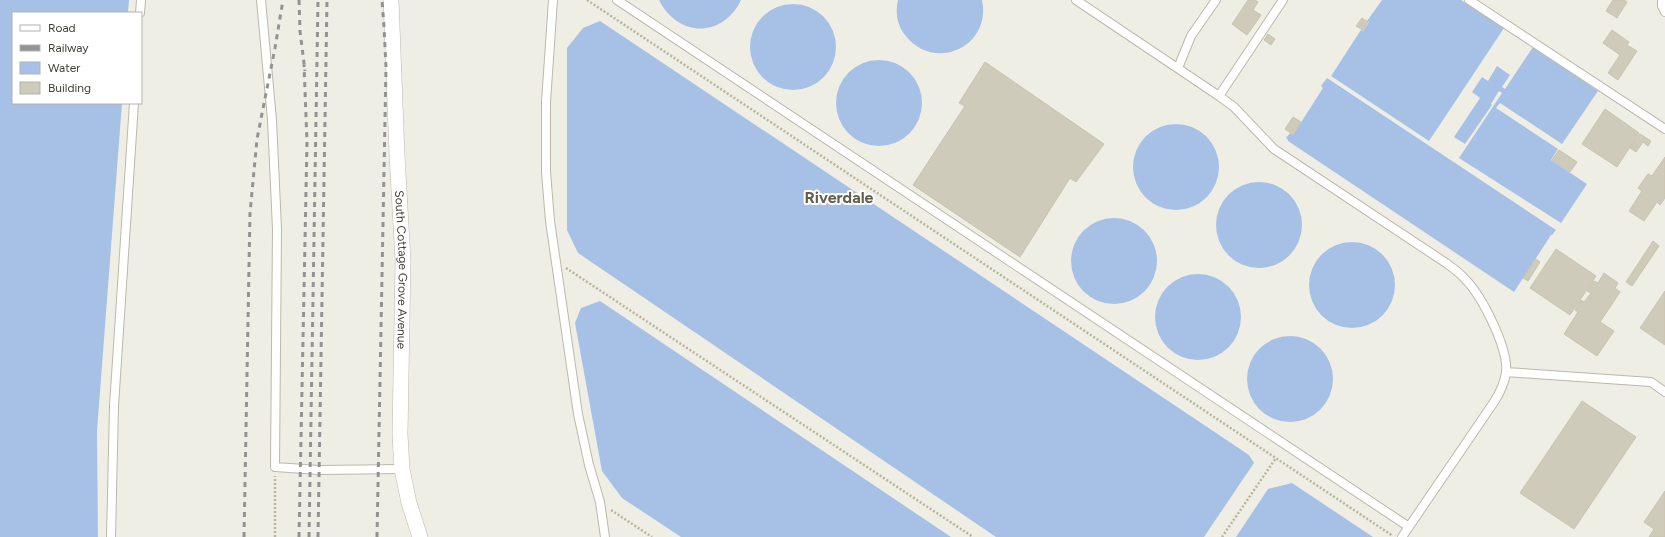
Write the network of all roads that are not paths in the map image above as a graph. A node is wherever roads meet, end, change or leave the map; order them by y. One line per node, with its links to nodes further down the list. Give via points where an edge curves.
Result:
1 (141, 0): 11 (lane)
2 (261, 0): 19 (lane, via 272,120 277,229 275,468)
3 (391, 0): 19 (street, South Cottage Grove Avenue, via 403,261 400,434)
4 (553, 0): 23 (lane, via 546,102 546,172 550,221 578,414 600,502)
5 (617, 0): 20 (lane)
6 (1076, 0): 13 (lane)
7 (1216, 0): 13 (lane, via 1191,36)
8 (1283, 0): 14 (lane)
9 (1469, 0): 16 (lane)
10 (1662, 0): 12 (lane)
11 (140, 12)
12 (1665, 12)
13 (1178, 68): 14 (lane)
14 (1219, 96): 17 (lane, via 1234,107 1274,148 1466,279 1482,303 1502,344)
15 (134, 104): 21 (lane, via 114,406)
16 (1665, 130)
17 (1506, 372): 18 (lane, via 1650,382); 20 (lane, via 1503,387 1494,402)
18 (1665, 392)
19 (402, 469): 22 (street, South Cottage Grove Avenue)
20 (1409, 527): 24 (lane)
21 (111, 537)
22 (420, 537)
23 (605, 537)
24 (1402, 537)

